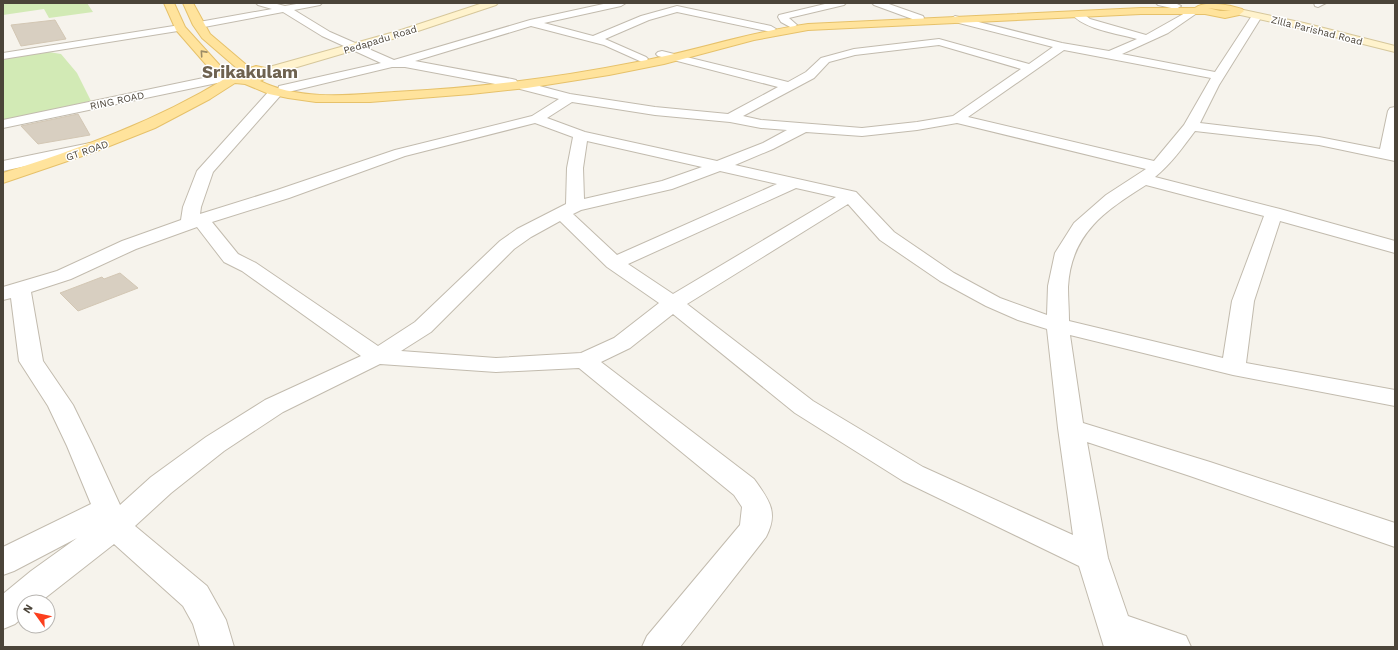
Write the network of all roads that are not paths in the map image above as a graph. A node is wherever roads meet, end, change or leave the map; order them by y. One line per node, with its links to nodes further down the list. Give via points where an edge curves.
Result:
1 (169, 3): 22 (main road)
2 (188, 3): 20 (main road)
3 (261, 3): 13 (street)
4 (317, 3): 13 (street)
5 (480, 3): 26 (main road)
6 (493, 3): 26 (main road, Pedapadu Road)
7 (621, 3): 19 (street)
8 (841, 3): 21 (street, via 783,16)
9 (877, 3): 17 (street)
10 (1161, 3): 11 (street)
11 (1176, 6): 12 (main road); 17 (main road)
12 (1211, 6): 14 (main road, via 1226,14); 15 (main road)
13 (285, 9): 20 (street); 26 (street, via 326,34)
14 (1243, 10): 28 (main road, Zilla Parishad Road); 36 (street)
15 (1194, 11): 16 (main road); 25 (street, via 1183,20)
16 (1077, 14): 18 (main road); 25 (street, via 1086,21)
17 (919, 18): 21 (main road)
18 (955, 19): 27 (street); 31 (main road, via 794,29)
19 (530, 23): 24 (street); 33 (street)
20 (199, 25): 35 (main road, via 207,36 237,61)
21 (792, 25): 23 (main road)
22 (180, 28): 30 (street); 35 (main road, one-way to 22, via 220,73)
23 (770, 29): 24 (street, via 677,9 645,18); 31 (main road)
24 (595, 39): 32 (street)
25 (1146, 39): 29 (street)
26 (351, 45): 33 (street); 35 (main road, Pedapadu Road)
27 (1062, 46): 29 (street); 34 (street)
28 (1395, 49)
29 (1110, 55): 36 (street)
30 (3, 56)
31 (667, 56): 32 (main road); 37 (main road, via 571,78); 38 (street)
32 (642, 59): 37 (main road)
33 (394, 64): 37 (street, via 405,63); 39 (street)
34 (1031, 68): 38 (street, via 938,42 854,52 825,60 810,75); 44 (street)
35 (246, 76): 39 (main road, via 257,86); 45 (street, RING ROAD); 49 (main road, GT ROAD, via 229,90 192,109)
36 (1219, 76): 46 (street)
37 (518, 84): 39 (main road, via 371,98 305,97); 40 (street)
38 (790, 86): 42 (street)
39 (280, 91): 59 (street, via 205,171 192,207)
40 (570, 98): 42 (street, via 655,111); 43 (street)
41 (1395, 111): 50 (street)
42 (730, 118): 47 (street)
43 (536, 119): 48 (street); 59 (street, via 400,153 283,194)
44 (957, 119): 47 (street, via 862,132); 53 (street)
45 (3, 124)
46 (1191, 126): 50 (street, via 1300,139); 53 (street, via 1175,148)
47 (802, 128): 52 (street, via 768,146)
48 (581, 135): 52 (street); 57 (street)
49 (101, 145): 51 (street); 54 (main road, GT ROAD)
50 (1391, 155)
51 (3, 166)
52 (717, 166): 55 (street); 57 (street, via 666,185)
53 (1150, 173): 58 (street); 64 (street, via 1082,222 1065,253 1058,286)
54 (3, 178)
55 (793, 183): 56 (street); 61 (street)
56 (850, 196): 63 (street); 64 (street, via 887,236 947,277 993,302)
57 (568, 209): 61 (street); 65 (street, via 507,245 423,327)
58 (1274, 213): 60 (street); 67 (street, via 1243,301)
59 (195, 221): 62 (street, via 129,245 64,274); 65 (street, via 231,258 249,267)
60 (1395, 247)
61 (614, 263): 63 (street)
62 (11, 292): 70 (street, via 32,361 60,405)
63 (674, 303): 66 (street, via 622,342); 72 (street, via 804,407 855,440 913,474)
64 (1058, 325): 67 (street); 69 (street)
65 (377, 357): 66 (street, via 496,365); 70 (street, via 274,406 215,444 161,485)
66 (584, 360): 77 (street, via 744,487 757,505 755,529)
67 (1233, 368): 68 (street)
68 (1395, 398)
69 (1071, 428): 71 (street); 72 (street)
70 (111, 518): 73 (street); 74 (street); 76 (street, via 195,596 209,620)
71 (1395, 534)
72 (1092, 558): 75 (street)
73 (3, 562)
74 (3, 614)
75 (1118, 637): 78 (street)
76 (217, 647)
77 (659, 647)
78 (1174, 647)

